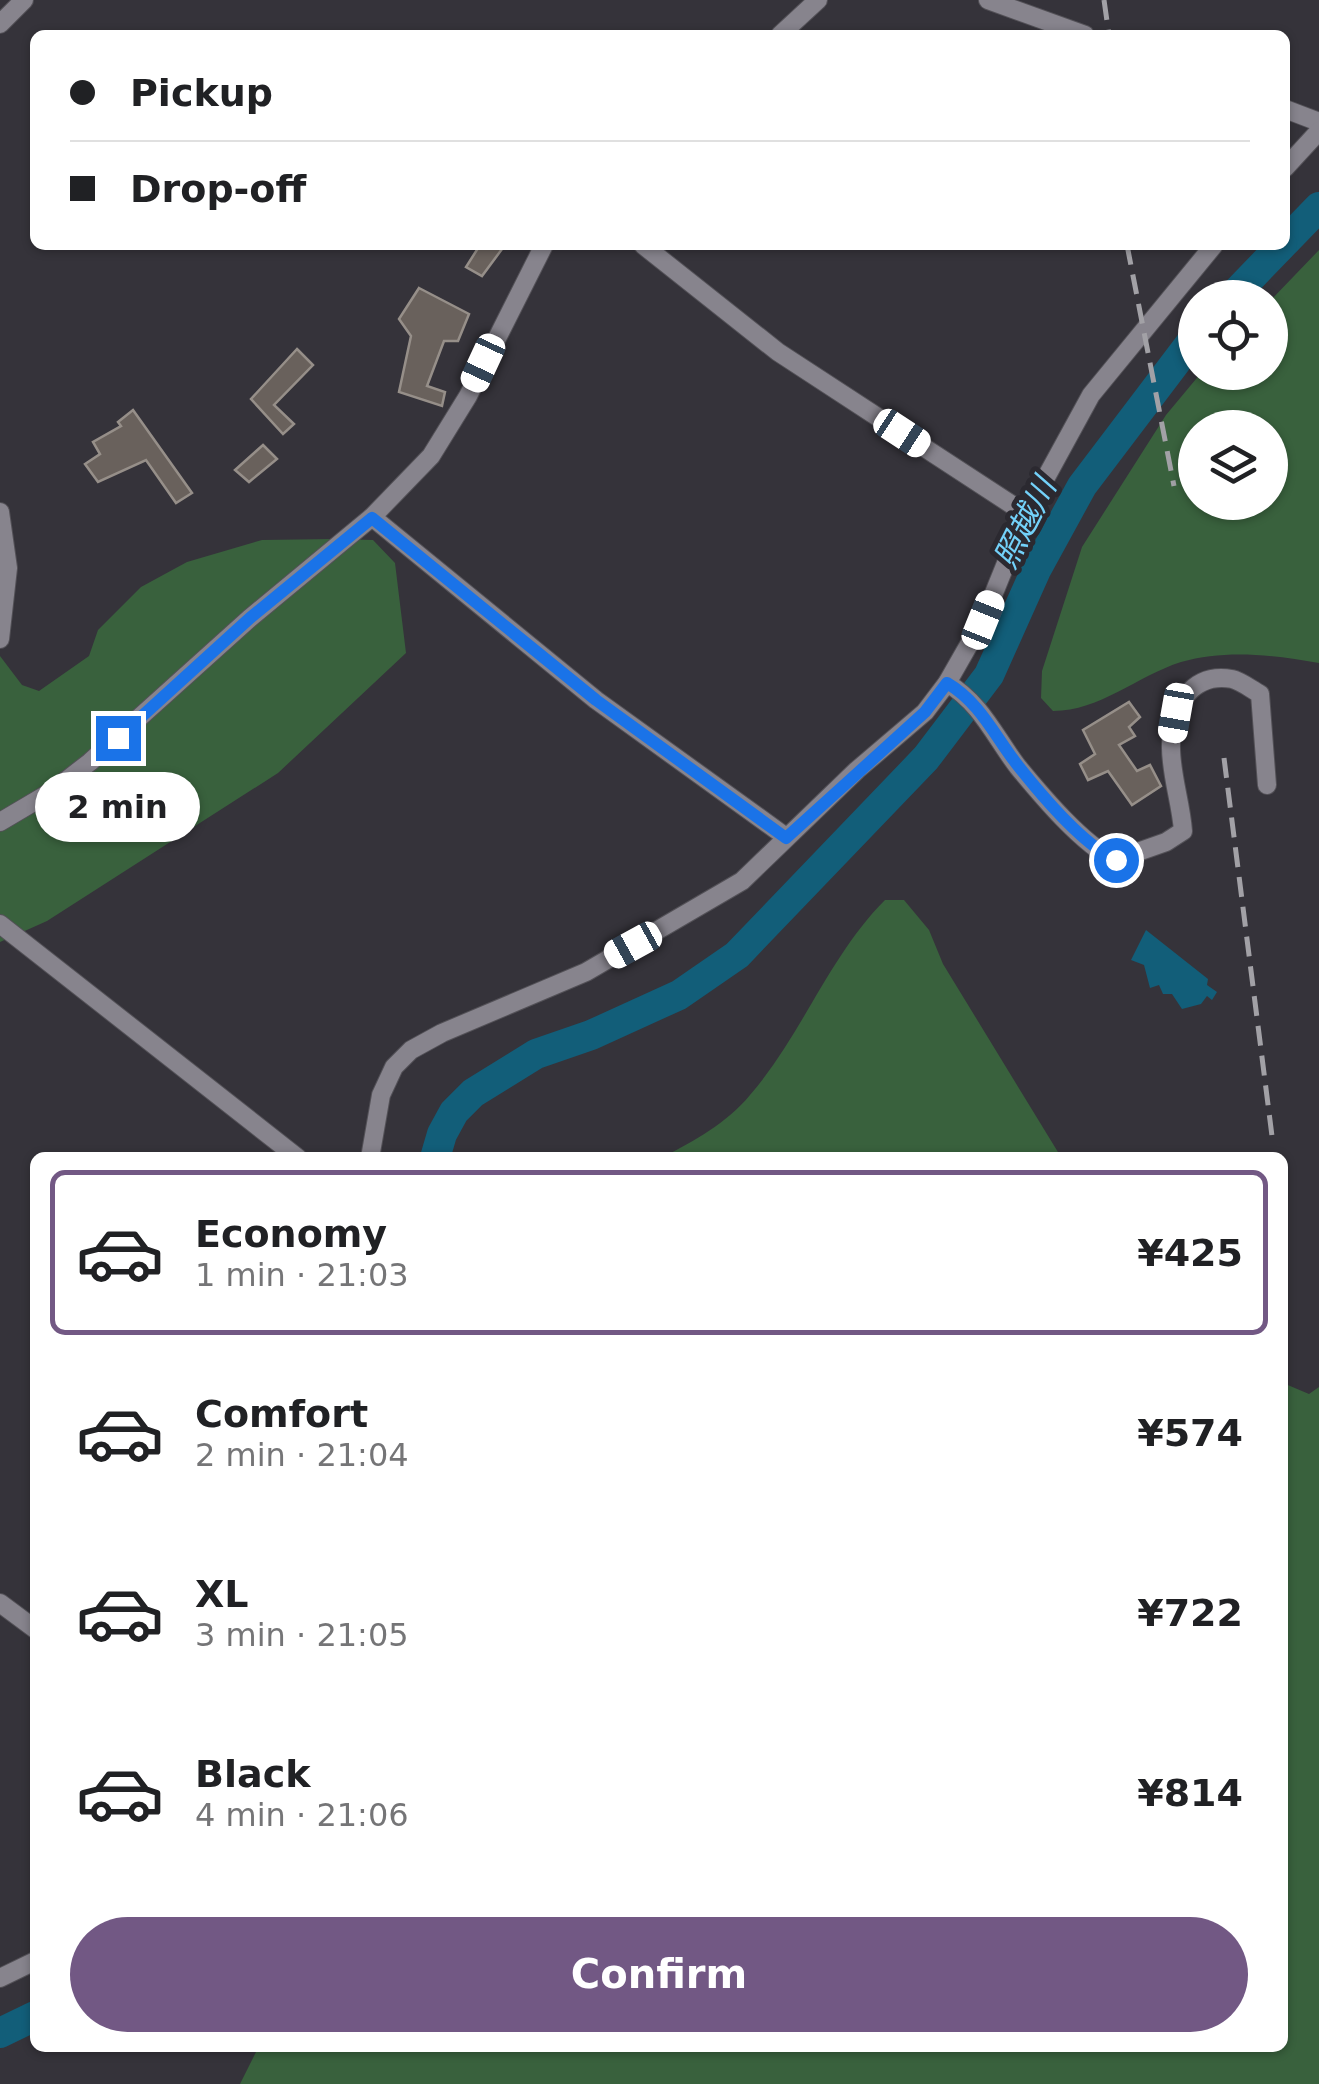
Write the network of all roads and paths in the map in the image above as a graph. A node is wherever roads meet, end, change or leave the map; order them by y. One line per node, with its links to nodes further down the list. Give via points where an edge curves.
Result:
1 (24, 0): 4 (street)
2 (818, 0): 5 (street)
3 (988, 0): 6 (street)
4 (0, 23)
5 (785, 30)
6 (1071, 30)
7 (1290, 111): 8 (street)
8 (1319, 122)
9 (1319, 131): 10 (street)
10 (1290, 163)
11 (541, 250): 16 (street, via 431,456)
12 (649, 250): 15 (street, via 778,352)
13 (1210, 250): 15 (street, via 1091,395)
14 (0, 512): 17 (street, via 8,568)
15 (1026, 514): 18 (street, via 983,620)
16 (372, 518): 20 (street, via 90,762); 21 (street, via 596,700)
17 (0, 639)
18 (947, 683): 19 (street, via 964,693 1018,766 1098,852 1116,860 1183,831 1170,744 1188,690 1204,680 1234,679 1260,694); 21 (street, via 925,712)
19 (1267, 785)
20 (0, 822)
21 (786, 838): 24 (street, via 742,880 586,972 411,1050 381,1095)
22 (0, 924): 23 (street)
23 (290, 1152)
24 (371, 1152)
25 (0, 1603): 26 (street)
26 (30, 1626)
27 (30, 1963): 28 (street)
28 (0, 1978)

